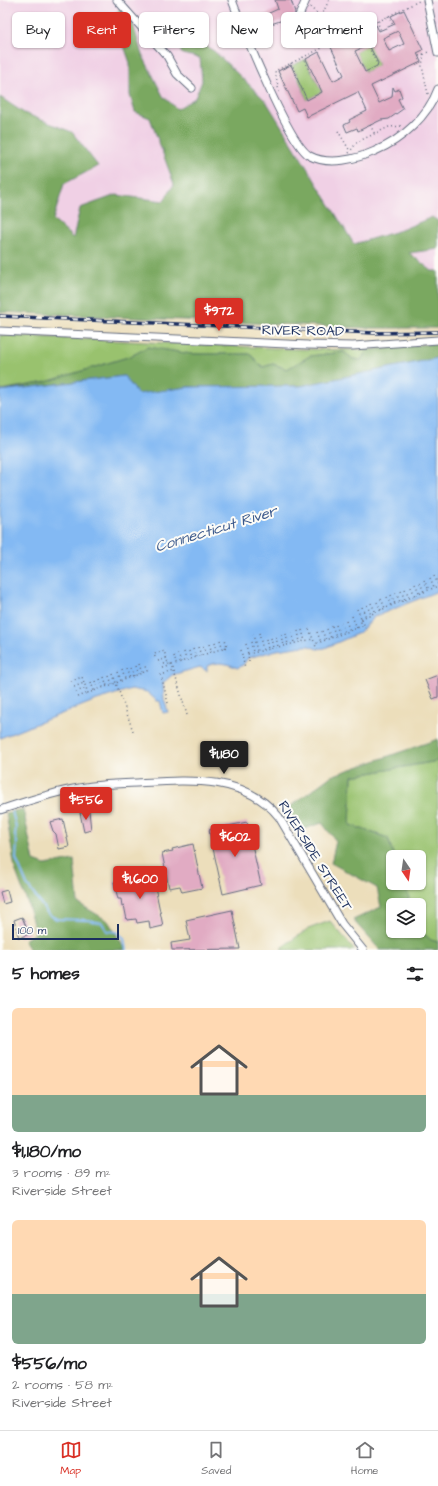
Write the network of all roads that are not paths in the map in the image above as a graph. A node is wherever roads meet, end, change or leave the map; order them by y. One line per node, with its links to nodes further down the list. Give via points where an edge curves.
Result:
1 (117, 0): 7 (street, via 167,56 177,74)
2 (232, 0): 8 (street, via 246,37 280,109 302,149 311,157 335,160 379,150 408,131 430,104)
3 (428, 0): 6 (street)
4 (305, 2): 5 (street)
5 (301, 12)
6 (438, 50)
7 (192, 88)
8 (438, 89)
9 (0, 331): 10 (street, RIVER ROAD, via 308,346 354,346)
10 (438, 340)
11 (0, 810): 12 (street, RIVERSIDE STREET, via 65,790 105,785 194,781 238,788 270,805 342,924)
12 (363, 950)

